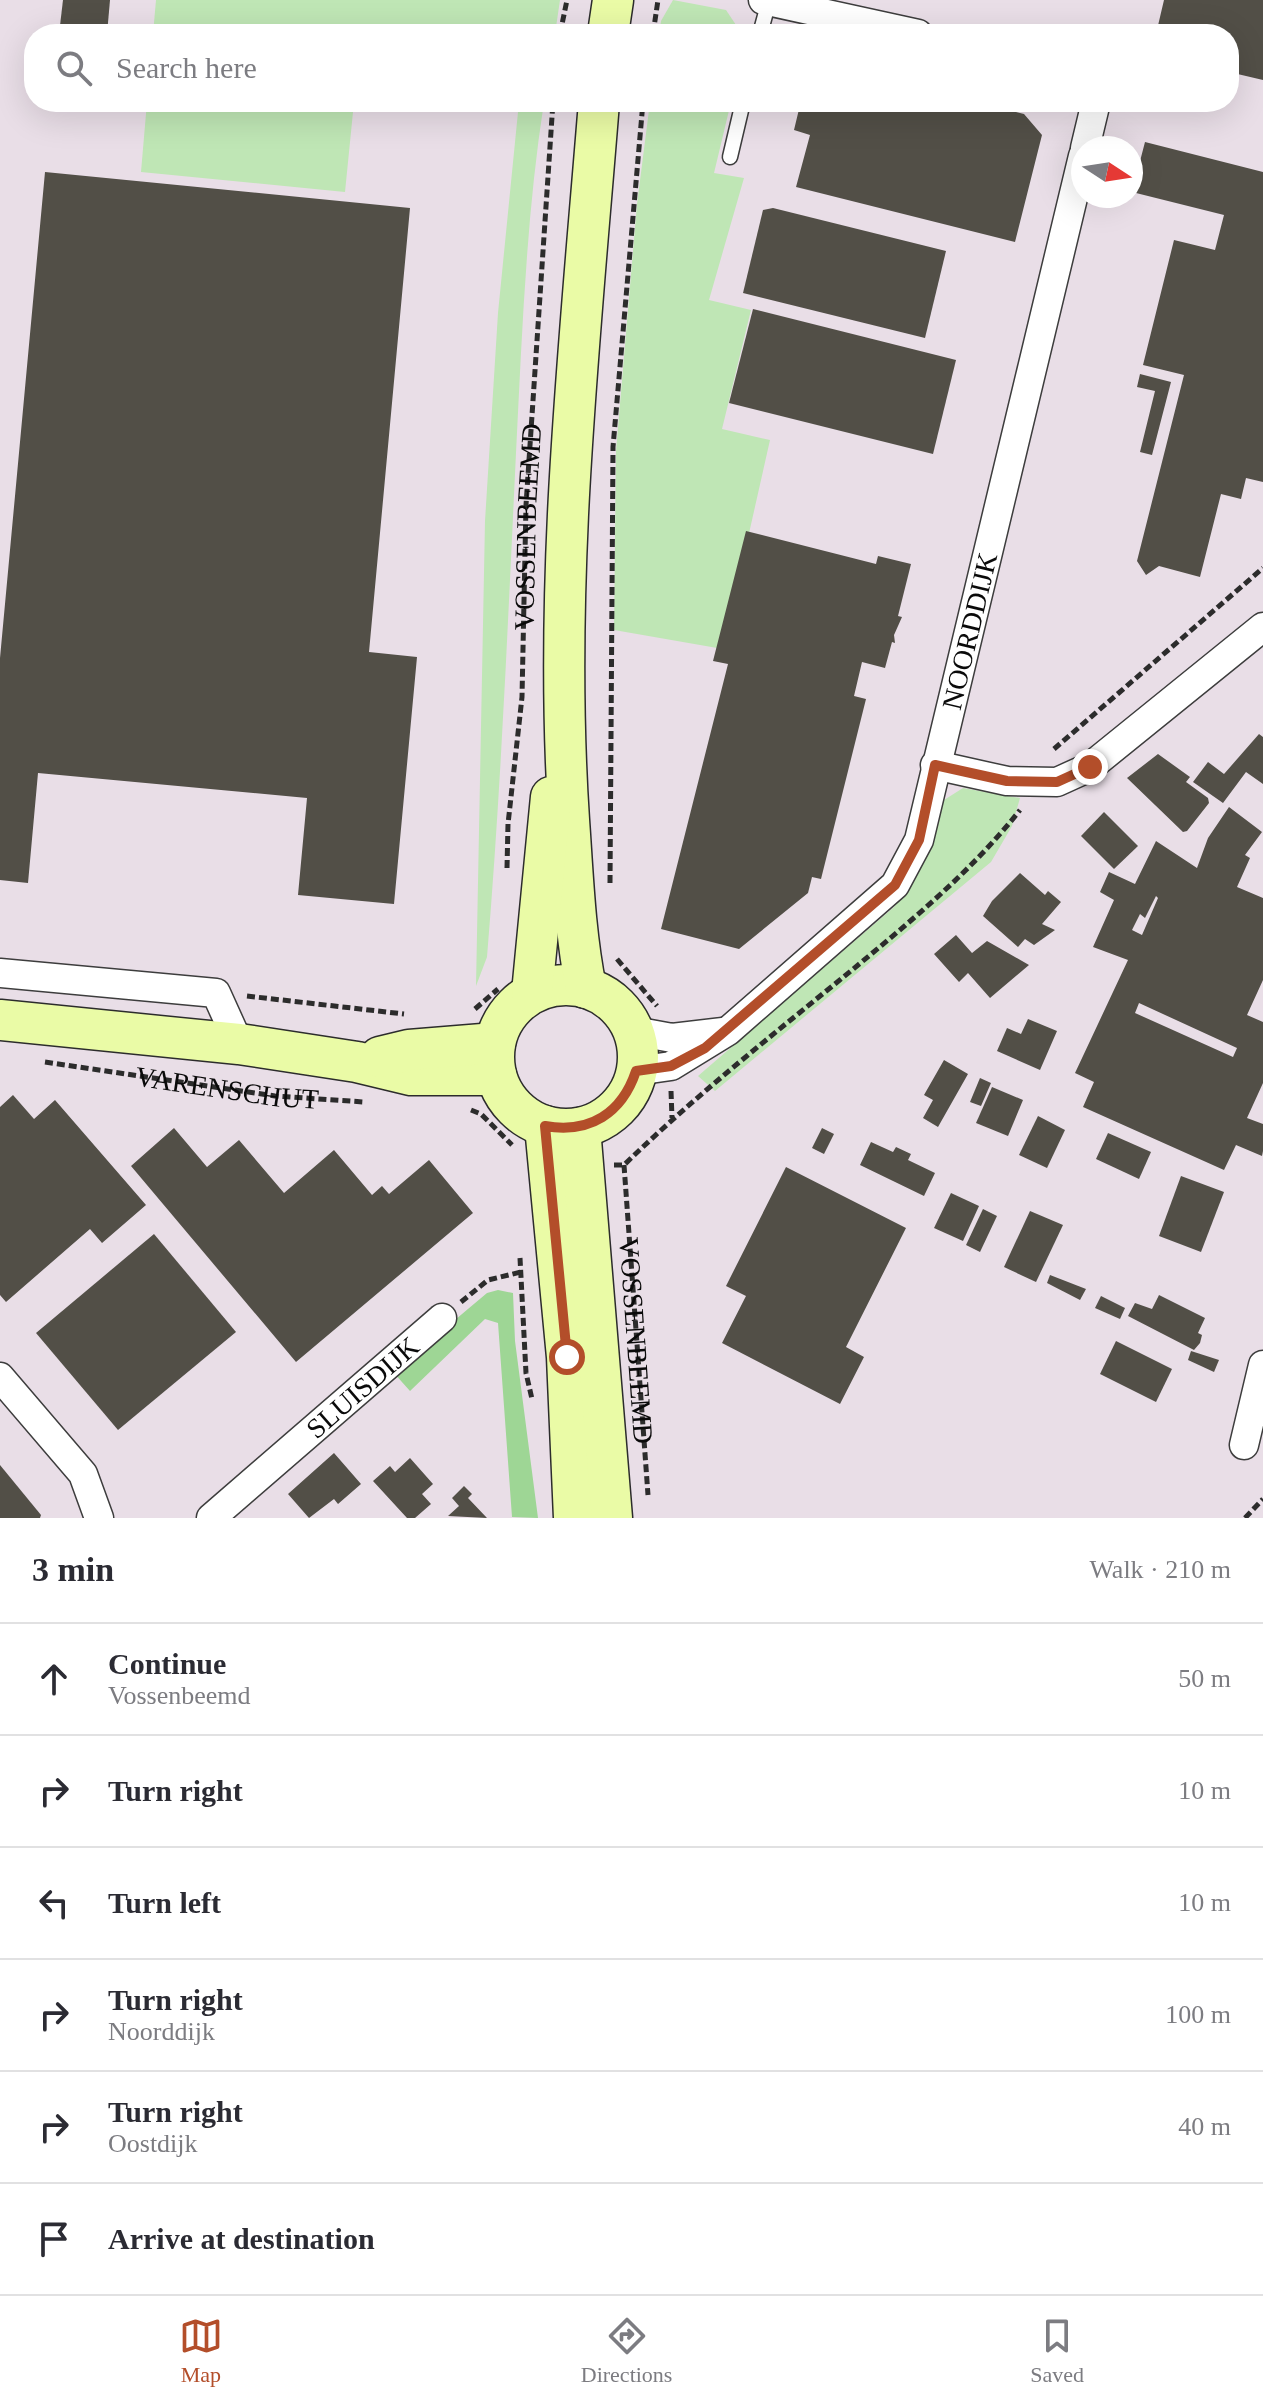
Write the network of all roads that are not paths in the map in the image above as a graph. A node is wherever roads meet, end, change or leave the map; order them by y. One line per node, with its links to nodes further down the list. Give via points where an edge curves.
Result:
1 (613, 0): 3 (main road)
2 (766, 1): 4 (lane); 5 (street)
3 (609, 24)
4 (762, 24)
5 (872, 24)
6 (598, 112): 13 (main road, VOSSENBEEMD, via 573,416)
7 (741, 112): 10 (lane)
8 (1094, 112): 9 (street)
9 (1088, 136)
10 (730, 157)
11 (1071, 205): 14 (street, NOORDDIJK)
12 (1263, 627): 14 (street, via 1090,767 1057,782 1007,781)
13 (562, 717): 16 (main road, VOSSENBEEMD, via 578,947); 17 (main road, VOSSENBEEMD)
14 (935, 765): 20 (street, NOORDDIJK, via 919,840 895,885)
15 (0, 973): 21 (street, VARENSCHUT, via 216,993)
16 (586, 988): 17 (main road, via 559,986); 19 (main road, via 617,1007)
17 (532, 993): 22 (main road, via 502,1023)
18 (0, 1020): 21 (main road, VARENSCHUT)
19 (634, 1031): 20 (street, via 672,1038); 23 (main road)
20 (728, 1031): 23 (street, NOORDDIJK, via 671,1066)
21 (239, 1044): 22 (main road, VARENSCHUT, via 411,1075)
22 (496, 1059): 24 (main road, via 514,1107)
23 (636, 1071): 24 (main road, via 617,1107 600,1120)
24 (563, 1127): 31 (main road); 32 (main road, VOSSENBEEMD)
25 (442, 1318): 30 (street, SLUISDIJK)
26 (1263, 1365): 28 (street)
27 (0, 1377): 29 (street, via 83,1474)
28 (1244, 1445)
29 (99, 1518)
30 (211, 1518)
31 (574, 1518)
32 (612, 1518)

